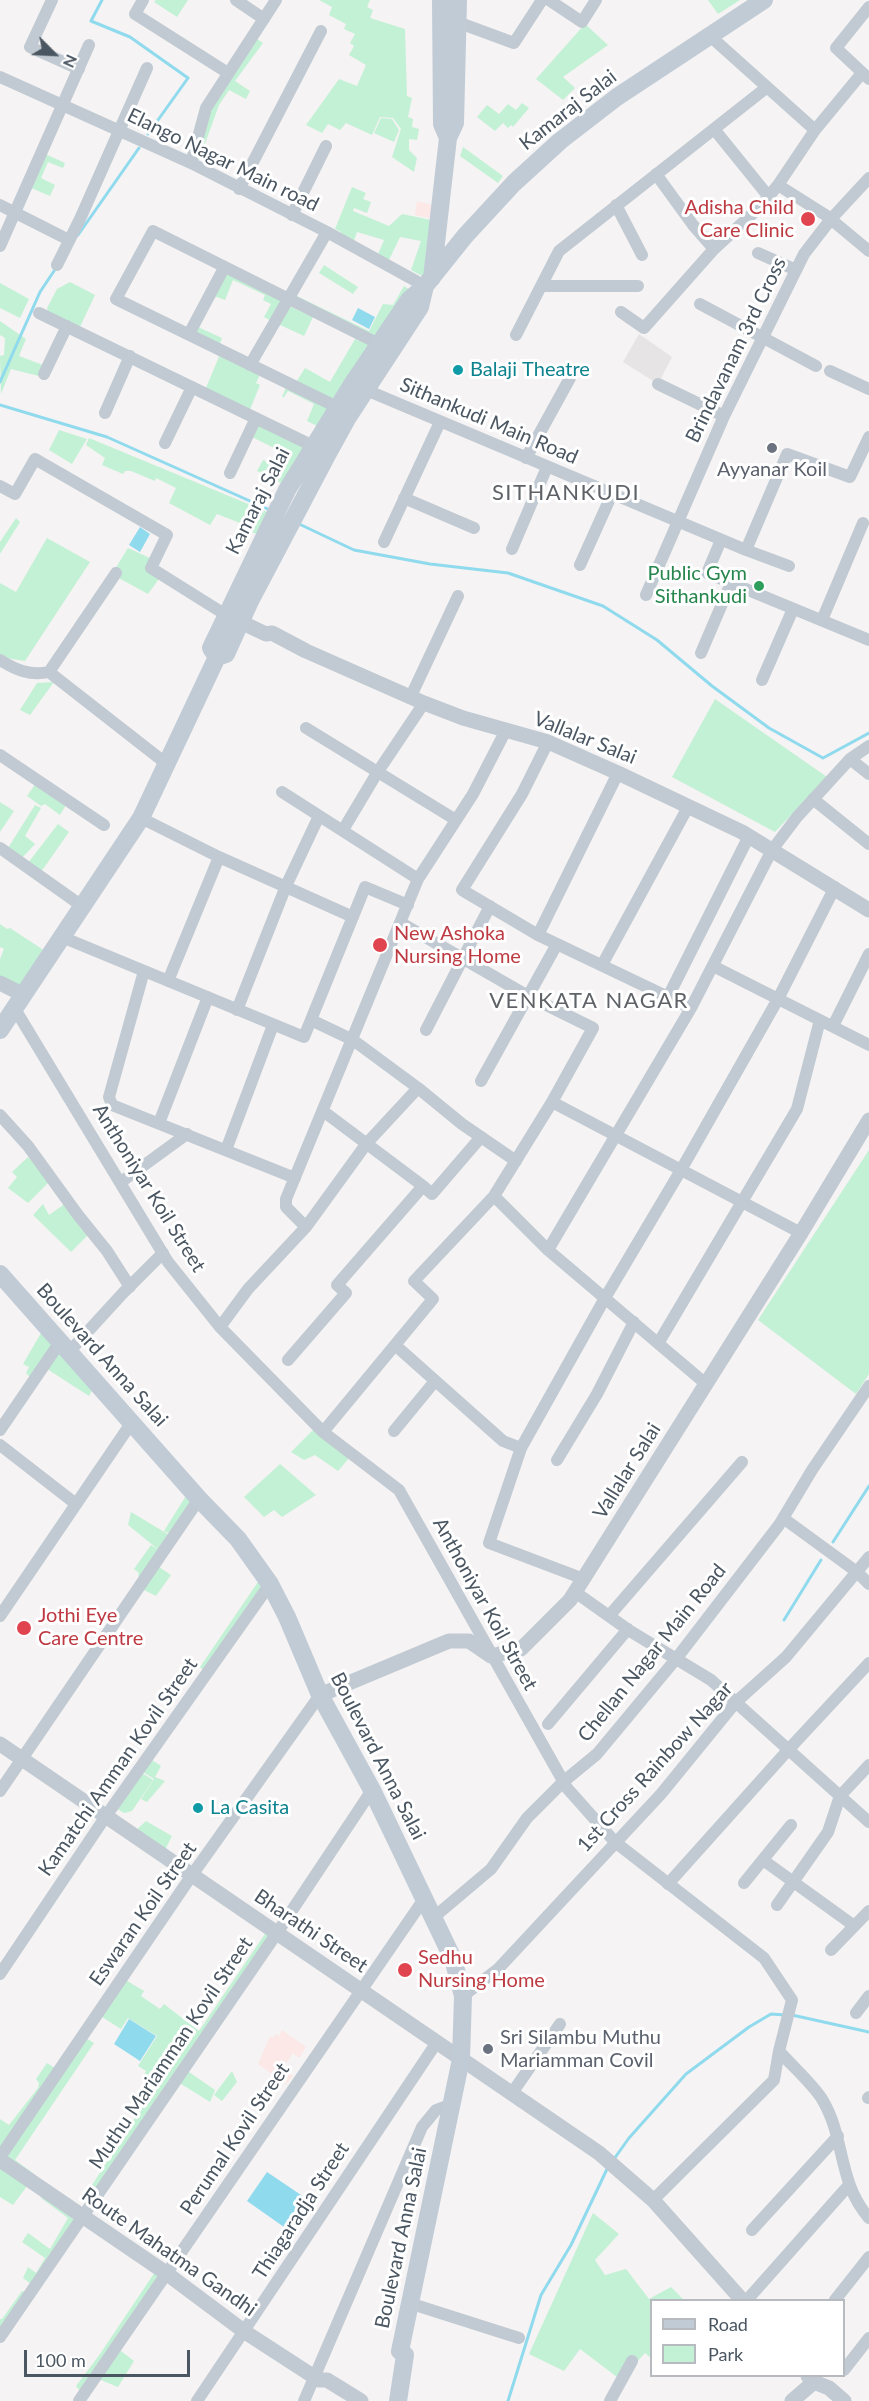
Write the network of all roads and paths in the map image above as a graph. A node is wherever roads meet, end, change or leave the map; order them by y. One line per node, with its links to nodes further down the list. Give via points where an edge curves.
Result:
1 (52, 0): 19 (street, via 30,47)
2 (143, 0): 20 (street, via 135,14)
3 (236, 0): 13 (street)
4 (276, 0): 13 (street)
5 (441, 0): 28 (main road, via 442,124)
6 (458, 0): 14 (main road)
7 (542, 0): 14 (street, via 514,43)
8 (549, 0): 9 (street, via 582,22)
9 (596, 0)
10 (764, 0): 16 (main road, Kamaraj Salai)
11 (862, 0): 12 (street)
12 (869, 7): 21 (street, via 836,48)
13 (264, 19): 20 (street)
14 (457, 22): 28 (main road, via 455,123)
15 (321, 32): 34 (street)
16 (710, 36): 23 (street); 43 (main road, Kamaraj Salai, via 617,97 560,141)
17 (89, 45): 19 (street)
18 (147, 68): 27 (street)
19 (79, 69): 24 (street)
20 (228, 73): 30 (street, via 206,108)
21 (866, 76): 26 (street)
22 (0, 77): 24 (street, Elango Nagar Main road)
23 (766, 88): 25 (street); 26 (street)
24 (63, 106): 27 (street, Elango Nagar Main road); 38 (street)
25 (714, 129): 31 (street); 35 (street)
26 (815, 130): 33 (street)
27 (119, 131): 30 (street, Elango Nagar Main road); 44 (street)
28 (448, 138): 41 (main road)
29 (326, 146): 39 (street)
30 (191, 163): 34 (street, Elango Nagar Main road)
31 (656, 174): 37 (street); 46 (street)
32 (869, 178): 40 (street, Brindavanam 3rd Cross)
33 (778, 185): 35 (street); 40 (street)
34 (239, 189): 39 (street, Elango Nagar Main road)
35 (769, 197): 46 (street)
36 (0, 205): 38 (street)
37 (616, 206): 49 (street); 54 (street, via 559,251)
38 (14, 213): 44 (street); 45 (street)
39 (292, 215): 42 (street, Elango Nagar Main road)
40 (831, 219): 47 (street); 52 (street, Brindavanam 3rd Cross)
41 (439, 222): 43 (main road); 53 (main road)
42 (327, 232): 53 (street, Elango Nagar Main road); 56 (street)
43 (465, 236): 53 (main road, Kamaraj Salai)
44 (69, 240): 50 (street)
45 (0, 246)
46 (714, 249): 58 (street, via 644,328)
47 (869, 251)
48 (758, 253): 52 (street)
49 (642, 255)
50 (57, 265)
51 (224, 268): 56 (street); 61 (street); 61 (street, via 153,231 117,299)
52 (796, 270): 63 (street, Brindavanam 3rd Cross)
53 (429, 282): 64 (main road, Kamaraj Salai, via 409,300); 73 (main road, Kamaraj Salai, via 420,307)
54 (541, 286): 55 (street); 62 (street)
55 (638, 286)
56 (287, 300): 64 (street); 66 (street)
57 (700, 304): 63 (street)
58 (621, 312)
59 (39, 313): 60 (street)
60 (67, 326): 65 (street); 69 (street)
61 (189, 334): 66 (street)
62 (516, 335)
63 (762, 337): 67 (street); 77 (street, Brindavanam 3rd Cross)
64 (379, 344): 73 (main road, Kamaraj Salai)
65 (130, 356): 72 (street); 76 (street)
66 (250, 365): 75 (street)
67 (816, 366)
68 (830, 371): 74 (street)
69 (44, 374)
70 (570, 378): 83 (street)
71 (658, 384): 77 (street)
72 (192, 387): 78 (street); 81 (street)
73 (359, 387): 75 (main road, Kamaraj Salai); 79 (street, Sithankudi Main Road); 87 (main road, Kamaraj Salai)
74 (869, 388)
75 (337, 407): 82 (main road, Kamaraj Salai)
76 (105, 413)
77 (724, 416): 90 (street, Brindavanam 3rd Cross)
78 (256, 418): 82 (street); 85 (street)
79 (440, 422): 83 (street, Sithankudi Main Road); 89 (street)
80 (869, 437): 96 (street, via 850,477 787,454)
81 (165, 443)
82 (313, 446): 87 (main road, Kamaraj Salai)
83 (526, 458): 84 (street, Sithankudi Main Road)
84 (547, 467): 88 (street, Sithankudi Main Road); 95 (street)
85 (230, 473)
86 (0, 486): 104 (street, via 15,494 35,459 167,535 151,568)
87 (295, 494): 104 (main road, Kamaraj Salai)
88 (612, 494): 90 (street, Sithankudi Main Road); 97 (street)
89 (404, 498): 92 (street); 94 (street)
90 (679, 522): 93 (street, Sithankudi Main Road); 101 (street, Brindavanam 3rd Cross)
91 (863, 524): 105 (street)
92 (474, 528)
93 (721, 540): 96 (street, Sithankudi Main Road); 100 (street, via 707,573)
94 (384, 542)
95 (512, 549)
96 (746, 550): 98 (street, Sithankudi Main Road)
97 (580, 565)
98 (789, 566)
99 (116, 573): 109 (street)
100 (731, 583): 103 (street); 107 (street)
101 (646, 595)
102 (458, 596): 111 (street)
103 (794, 609): 105 (street); 110 (street)
104 (236, 614): 111 (street, Vallalar Salai, via 271,627 272,633 306,651); 118 (main road, Kamaraj Salai, via 226,654 217,657)
105 (822, 620): 106 (street)
106 (869, 640)
107 (700, 653)
108 (0, 660): 109 (street, via 35,675)
109 (49, 672): 118 (street)
110 (762, 680)
111 (418, 700): 113 (street, Vallalar Salai); 119 (street)
112 (306, 728): 119 (street)
113 (506, 730): 114 (street, Vallalar Salai); 127 (street)
114 (548, 742): 120 (street, Vallalar Salai); 140 (street, via 522,794 462,890)
115 (869, 746): 117 (street)
116 (0, 755): 128 (street)
117 (850, 759): 121 (street); 123 (street)
118 (168, 765): 126 (main road, Kamaraj Salai)
119 (377, 772): 127 (street); 129 (street)
120 (618, 773): 124 (street, Vallalar Salai); 144 (street)
121 (869, 774)
122 (282, 792): 125 (street)
123 (813, 799): 131 (street); 133 (street)
124 (688, 807): 130 (street, Vallalar Salai); 149 (street)
125 (319, 816): 129 (street); 136 (street)
126 (141, 818): 134 (street); 139 (main road, Kamaraj Salai)
127 (456, 820): 135 (street)
128 (104, 825)
129 (343, 830): 135 (street)
130 (749, 836): 133 (street, Vallalar Salai); 155 (street)
131 (869, 844)
132 (0, 848): 139 (street)
133 (772, 850): 137 (street, Vallalar Salai); 150 (street)
134 (219, 857): 136 (street); 152 (street)
135 (418, 879): 138 (street)
136 (286, 886): 142 (street); 160 (street)
137 (835, 887): 141 (street, Vallalar Salai); 157 (street)
138 (408, 904): 142 (street, via 365,887); 143 (street)
139 (82, 906): 145 (main road, Kamaraj Salai)
140 (490, 906): 144 (street); 148 (street)
141 (869, 910)
142 (353, 917): 161 (street)
143 (400, 923): 148 (street); 167 (street)
144 (538, 935): 146 (street)
145 (62, 937): 151 (street); 158 (main road, Kamaraj Salai)
146 (557, 944): 149 (street); 154 (street)
147 (869, 954): 164 (street)
148 (462, 958): 154 (street); 166 (street)
149 (602, 965): 155 (street)
150 (713, 966): 157 (street); 159 (street)
151 (144, 971): 152 (street); 175 (street, via 109,1097 116,1108)
152 (168, 981): 156 (street)
153 (0, 983): 158 (street)
154 (528, 996): 169 (street); 171 (street, via 593,1028)
155 (668, 997): 159 (street)
156 (208, 998): 160 (street); 175 (street)
157 (778, 999): 162 (street); 182 (street)
158 (19, 1002): 165 (main road, Kamaraj Salai); 184 (street, Anthoniyar Koil Street)
159 (692, 1008): 177 (street)
160 (237, 1010): 163 (street)
161 (311, 1020): 163 (street, via 304,1037); 167 (street)
162 (820, 1020): 164 (street); 187 (street, via 797,1109)
163 (273, 1024): 180 (street)
164 (833, 1026): 168 (street)
165 (0, 1030)
166 (426, 1030)
167 (353, 1040): 170 (street); 172 (street)
168 (869, 1045)
169 (481, 1081)
170 (417, 1088): 178 (street); 179 (street)
171 (552, 1102): 177 (street); 181 (street)
172 (323, 1111): 179 (street); 183 (street)
173 (0, 1115): 193 (street, via 28,1146)
174 (869, 1120): 189 (street, Vallalar Salai)
175 (159, 1123): 176 (street)
176 (187, 1134): 180 (street); 184 (street)
177 (615, 1136): 182 (street); 190 (street)
178 (481, 1137): 181 (street); 185 (street, via 432,1194)
179 (367, 1143): 185 (street); 188 (street)
180 (226, 1150): 183 (street)
181 (516, 1161): 186 (street)
182 (681, 1170): 187 (street); 194 (street)
183 (295, 1178): 188 (street, via 285,1203)
184 (121, 1182): 191 (street, Anthoniyar Koil Street)
185 (423, 1186): 200 (street, via 337,1285 346,1293)
186 (494, 1196): 190 (street); 198 (street, via 414,1281 433,1299)
187 (743, 1203): 189 (street); 197 (street)
188 (306, 1227): 196 (street, via 248,1289)
189 (801, 1233): 202 (street, Vallalar Salai)
190 (548, 1250): 194 (street)
191 (164, 1253): 193 (street); 196 (street, Anthoniyar Koil Street)
192 (0, 1274): 199 (main road, Boulevard Anna Salai)
193 (130, 1287): 199 (street)
194 (605, 1298): 195 (street); 209 (street)
195 (634, 1322): 197 (street); 210 (street)
196 (220, 1327): 207 (street, Anthoniyar Koil Street)
197 (659, 1342): 202 (street)
198 (396, 1345): 201 (street); 207 (street)
199 (64, 1347): 204 (main road, Boulevard Anna Salai); 205 (street)
200 (288, 1360)
201 (435, 1381): 206 (street); 209 (street, via 503,1441)
202 (706, 1384): 217 (street, Vallalar Salai)
203 (869, 1386): 214 (street, Chellan Nagar Main Road)
204 (132, 1422): 212 (main road, Boulevard Anna Salai); 213 (street)
205 (0, 1430)
206 (394, 1431)
207 (323, 1432): 224 (street, Anthoniyar Koil Street, via 399,1490)
208 (0, 1445): 213 (street)
209 (521, 1448): 217 (street, via 489,1544)
210 (557, 1460)
211 (742, 1462): 222 (street)
212 (199, 1499): 218 (main road, Boulevard Anna Salai, via 238,1539); 232 (street)
213 (76, 1504): 221 (street)
214 (783, 1518): 216 (street); 225 (street, Chellan Nagar Main Road)
215 (869, 1557): 216 (street, 1st Cross Rainbow Nagar)
216 (856, 1572): 219 (street); 228 (street, 1st Cross Rainbow Nagar, via 786,1657)
217 (584, 1579): 220 (street, Vallalar Salai)
218 (270, 1584): 227 (main road, Boulevard Anna Salai); 238 (street, Kamatchi Amman Kovil Street)
219 (869, 1584)
220 (575, 1592): 222 (street); 224 (street, Vallalar Salai, via 521,1649)
221 (0, 1616)
222 (609, 1616): 223 (street)
223 (628, 1629): 225 (street); 229 (street)
224 (491, 1656): 227 (street, via 469,1641 449,1641); 234 (street, Anthoniyar Koil Street)
225 (676, 1659): 228 (street, via 711,1680); 234 (street, Chellan Nagar Main Road, via 597,1754)
226 (869, 1663): 231 (street)
227 (320, 1695): 235 (main road, Boulevard Anna Salai); 243 (street, Eswaran Koil Street)
228 (736, 1702): 231 (street); 241 (street, 1st Cross Rainbow Nagar, via 661,1794)
229 (548, 1724)
230 (0, 1744): 232 (street, Bharathi Street)
231 (789, 1749): 237 (street); 246 (street)
232 (22, 1759): 236 (street); 238 (street, Bharathi Street)
233 (869, 1765): 237 (street)
234 (563, 1782): 241 (street, Anthoniyar Koil Street); 250 (street, Chellan Nagar Main Road, via 527,1818 491,1869)
235 (372, 1790): 247 (main road, Boulevard Anna Salai); 252 (street, Muthu Mariamman Kovil Street)
236 (0, 1791)
237 (840, 1796): 239 (street); 244 (street, via 828,1832)
238 (106, 1816): 243 (street, Bharathi Street); 254 (street, Kamatchi Amman Kovil Street)
239 (869, 1822)
240 (791, 1825): 242 (street)
241 (615, 1842): 246 (street, Anthoniyar Koil Street); 256 (street, 1st Cross Rainbow Nagar, via 498,1969)
242 (763, 1860): 244 (street); 245 (street)
243 (192, 1875): 252 (street, Bharathi Street); 266 (street, Eswaran Koil Street)
244 (794, 1881): 248 (street); 251 (street)
245 (744, 1883)
246 (668, 1884): 261 (street, Anthoniyar Koil Street, via 764,1958 792,2000)
247 (424, 1899): 250 (main road, Boulevard Anna Salai); 255 (street, Perumal Kovil Street)
248 (777, 1905)
249 (869, 1911): 251 (street)
250 (433, 1918): 256 (main road, Boulevard Anna Salai, via 453,1959)
251 (853, 1925): 253 (street)
252 (277, 1933): 255 (street, Bharathi Street); 269 (street, Muthu Mariamman Kovil Street)
253 (831, 1950)
254 (0, 1974)
255 (361, 1990): 260 (street, Bharathi Street); 273 (street, Perumal Kovil Street)
256 (463, 1996): 262 (main road, Boulevard Anna Salai)
257 (869, 1996): 258 (street)
258 (856, 2013)
259 (560, 2024): 263 (street)
260 (437, 2042): 262 (street, Bharathi Street); 278 (street, Thiagaradja Street)
261 (779, 2051): 265 (street, via 822,2098); 268 (street, Anthoniyar Koil Street, via 774,2080)
262 (461, 2059): 263 (street, Bharathi Street); 264 (main road, Boulevard Anna Salai)
263 (512, 2093): 268 (street, Bharathi Street, via 600,2153)
264 (452, 2104): 277 (main road, Boulevard Anna Salai); 286 (street, via 436,2110 422,2127)
265 (838, 2136): 267 (street); 271 (street)
266 (0, 2159): 269 (street, Route Mahatma Gandhi)
267 (849, 2185): 270 (street, via 858,2206); 275 (street)
268 (653, 2200): 274 (street)
269 (83, 2216): 273 (street, Route Mahatma Gandhi); 279 (street, Muthu Mariamman Kovil Street)
270 (869, 2218)
271 (752, 2230)
272 (869, 2257): 276 (street)
273 (166, 2273): 278 (street, Route Mahatma Gandhi); 289 (street, Perumal Kovil Street)
274 (740, 2299)
275 (749, 2299)
276 (837, 2299)
277 (409, 2303): 280 (street); 282 (main road, Boulevard Anna Salai)
278 (245, 2332): 286 (street, Route Mahatma Gandhi); 290 (street, Thiagaradja Street)
279 (0, 2337)
280 (519, 2338)
281 (869, 2338): 284 (street)
282 (400, 2351): 294 (main road, Boulevard Anna Salai, via 394,2353); 295 (main road, Boulevard Anna Salai, via 405,2355)
283 (632, 2361): 296 (street)
284 (845, 2368)
285 (838, 2377): 288 (street)
286 (316, 2379): 291 (street); 292 (street); 293 (street, via 327,2380)
287 (811, 2379): 288 (street); 297 (street)
288 (829, 2388): 298 (street)
289 (79, 2401)
290 (197, 2401)
291 (304, 2401)
292 (342, 2401)
293 (361, 2401)
294 (385, 2401)
295 (398, 2401)
296 (610, 2401)
297 (792, 2401)
298 (844, 2401)

